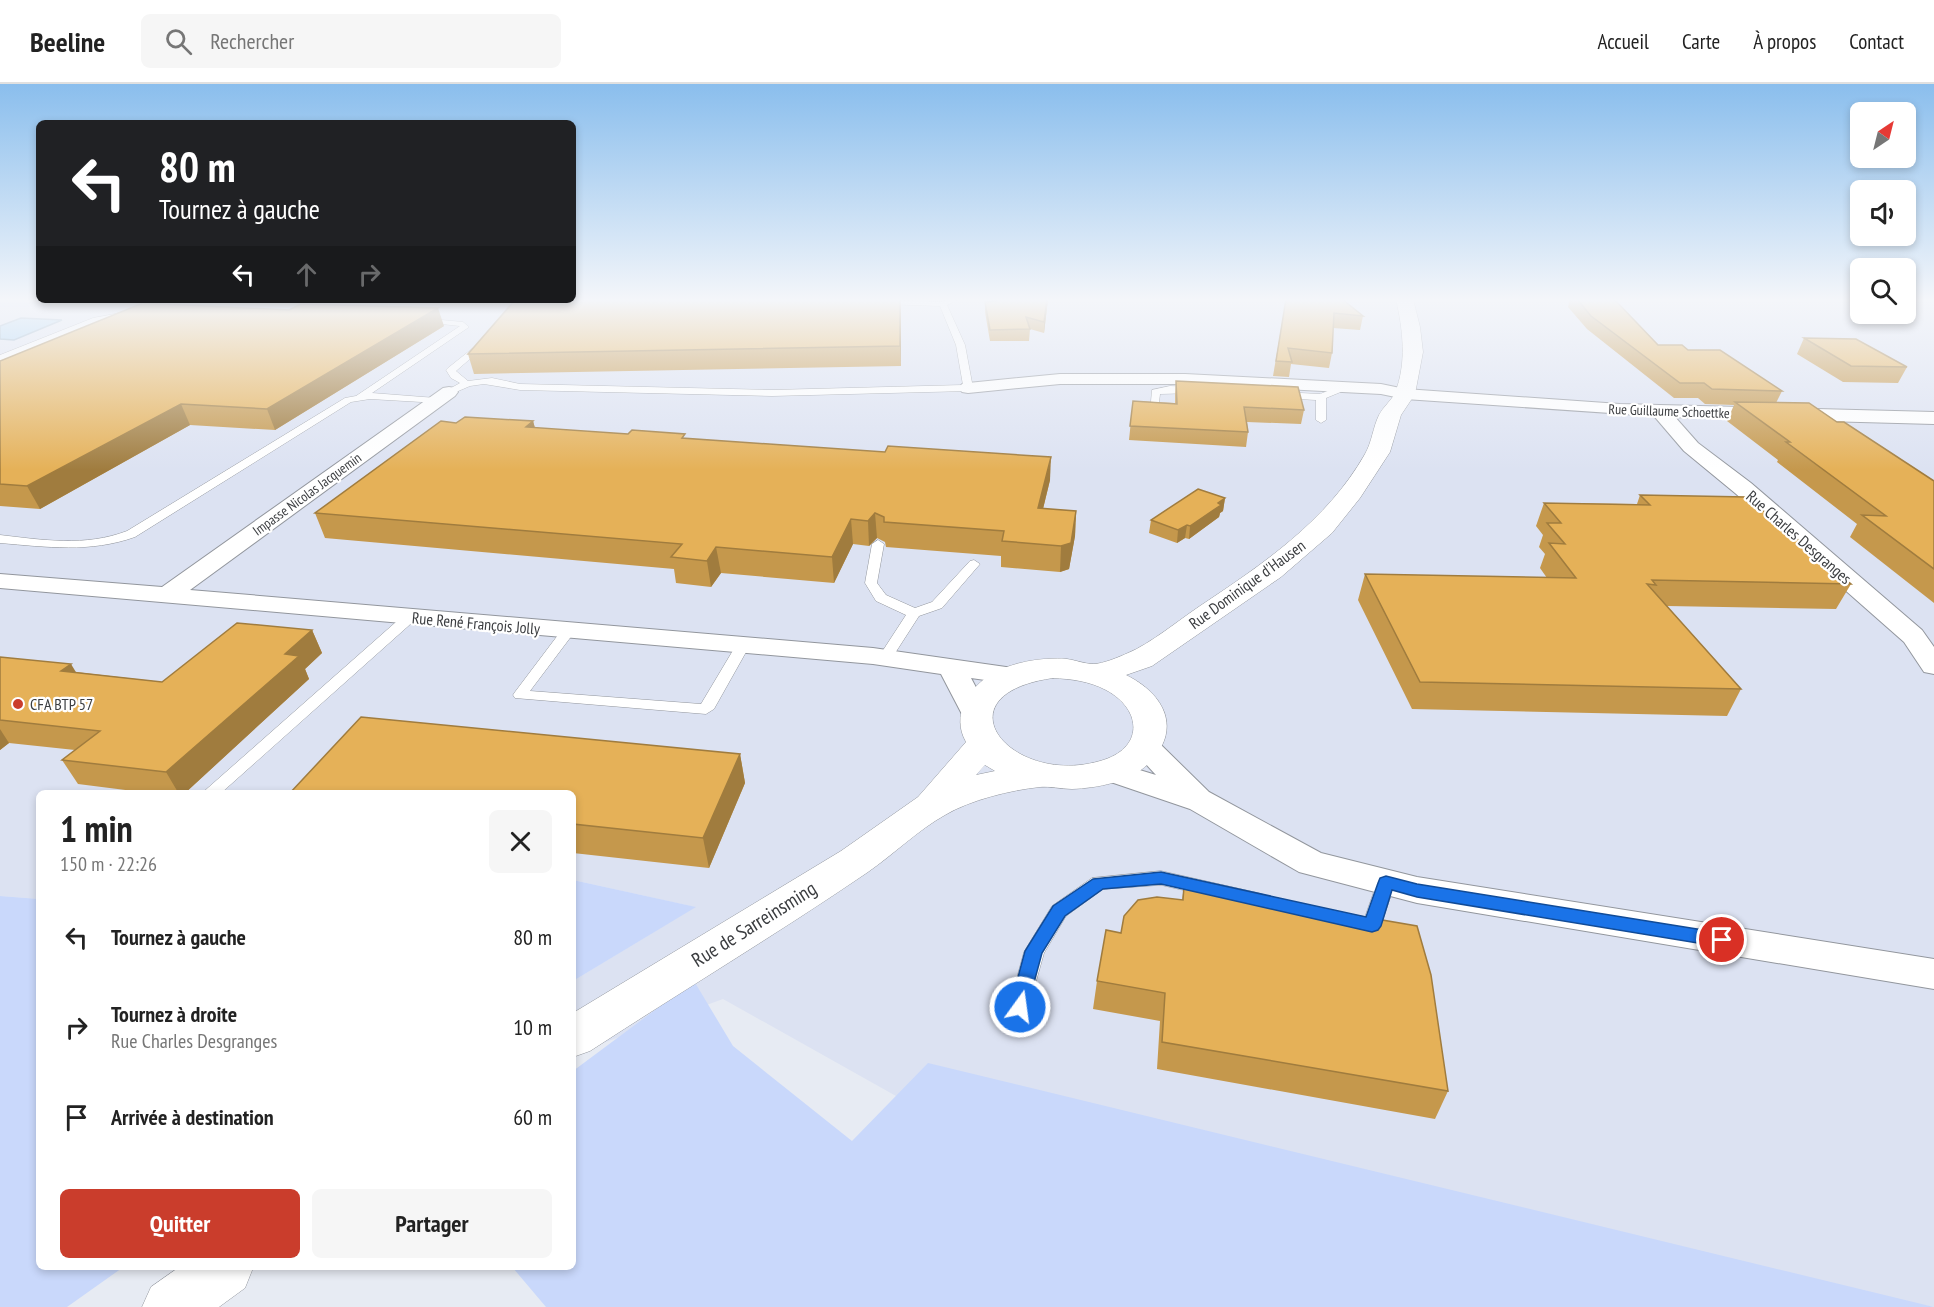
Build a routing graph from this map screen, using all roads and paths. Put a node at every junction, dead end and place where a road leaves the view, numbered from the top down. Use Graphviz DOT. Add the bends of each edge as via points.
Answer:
graph roads {
  1 [pos="421,356"];
  2 [pos="467,356"];
  3 [pos="963,356"];
  4 [pos="1412,356"];
  5 [pos="1345,387"];
  6 [pos="968,388"];
  7 [pos="450,392"];
  8 [pos="1404,396"];
  9 [pos="360,397"];
  10 [pos="1321,397"];
  11 [pos="1153,411"];
  12 [pos="1659,411"];
  13 [pos="1934,418"];
  14 [pos="1321,420"];
  15 [pos="0,539"];
  16 [pos="878,544"];
  17 [pos="974,564"];
  18 [pos="0,581"];
  19 [pos="166,596"];
  20 [pos="914,613"];
  21 [pos="410,617"];
  22 [pos="569,630"];
  23 [pos="743,645"];
  24 [pos="885,658"];
  25 [pos="1934,666"];
  26 [pos="952,669"];
  27 [pos="1096,674"];
  28 [pos="1013,676"];
  29 [pos="1139,698"];
  30 [pos="979,729"];
  31 [pos="1145,747"];
  32 [pos="1110,771"];
  33 [pos="1040,774"];
  34 [pos="214,790"];
  35 [pos="1201,801"];
  36 [pos="931,806"];
  37 [pos="1386,883"];
  38 [pos="1272,903"];
  39 [pos="1339,918"];
  40 [pos="1934,974"];
  41 [pos="1015,1025"];
  42 [pos="576,1035"];
  43 [pos="222,1270"];
  44 [pos="171,1307"];
  1 -- 9 [label="lane"];
  2 -- 7 [label="lane" via="451,370 454,376"];
  3 -- 6 [label="lane"];
  4 -- 8 [label="street, Rue Dominique d'Hausen"];
  5 -- 6 [label="street, Rue Guillaume Schoettke" via="1060,378"];
  5 -- 8 [label="street, Rue Guillaume Schoettke" via="1381,389"];
  5 -- 10 [label="lane"];
  6 -- 7 [label="lane" via="772,393 520,387 502,382"];
  7 -- 9 [label="lane"];
  7 -- 19 [label="street, Impasse Nicolas Jacquemin"];
  8 -- 12 [label="street, Rue Guillaume Schoettke"];
  8 -- 27 [label="street, Rue Dominique d'Hausen" via="1390,415 1378,452 1323,528 1271,571 1141,659"];
  8 -- 29 [label="street, Rue Dominique d'Hausen" via="1407,414 1384,474 1365,505 1312,562 1159,671"];
  9 -- 15 [label="lane" via="348,400 113,542 86,546"];
  10 -- 11 [label="lane" via="1170,388 1155,392"];
  10 -- 14 [label="lane"];
  12 -- 13 [label="street, Rue Guillaume Schoettke"];
  12 -- 25 [label="street, Rue Charles Desgranges" via="1691,447 1913,636"];
  16 -- 20 [label="lane" via="871,583 881,598"];
  17 -- 20 [label="lane" via="937,605"];
  18 -- 19 [label="street, Rue René François Jolly"];
  19 -- 21 [label="street, Rue René François Jolly"];
  20 -- 24 [label="lane"];
  21 -- 22 [label="street, Rue René François Jolly"];
  21 -- 34 [label="lane"];
  22 -- 23 [label="street, Rue René François Jolly"];
  22 -- 23 [label="lane" via="520,694 706,709"];
  23 -- 24 [label="street, Rue René François Jolly"];
  24 -- 26 [label="street, Rue René François Jolly"];
  26 -- 28 [label="street, Rue René François Jolly"];
  26 -- 30 [label="street"];
  27 -- 28 [label="street" via="1053,668"];
  27 -- 29 [label="street"];
  28 -- 30 [label="street" via="981,699"];
  29 -- 31 [label="street" via="1149,714 1152,731"];
  30 -- 33 [label="street" via="998,757"];
  30 -- 36 [label="street, Rue de Sarreinsming"];
  31 -- 32 [label="street" via="1131,761"];
  31 -- 35 [label="street"];
  32 -- 33 [label="street" via="1072,777"];
  32 -- 35 [label="street"];
  33 -- 36 [label="street, Rue de Sarreinsming" via="986,785"];
  35 -- 37 [label="street" via="1311,863"];
  36 -- 42 [label="street, Rue de Sarreinsming" via="855,861"];
  37 -- 39 [label="lane" via="1372,926"];
  37 -- 40 [label="street"];
  38 -- 41 [label="lane" via="1161,878 1099,883 1059,911 1034,951"];
  43 -- 44 [label="street"];
}
